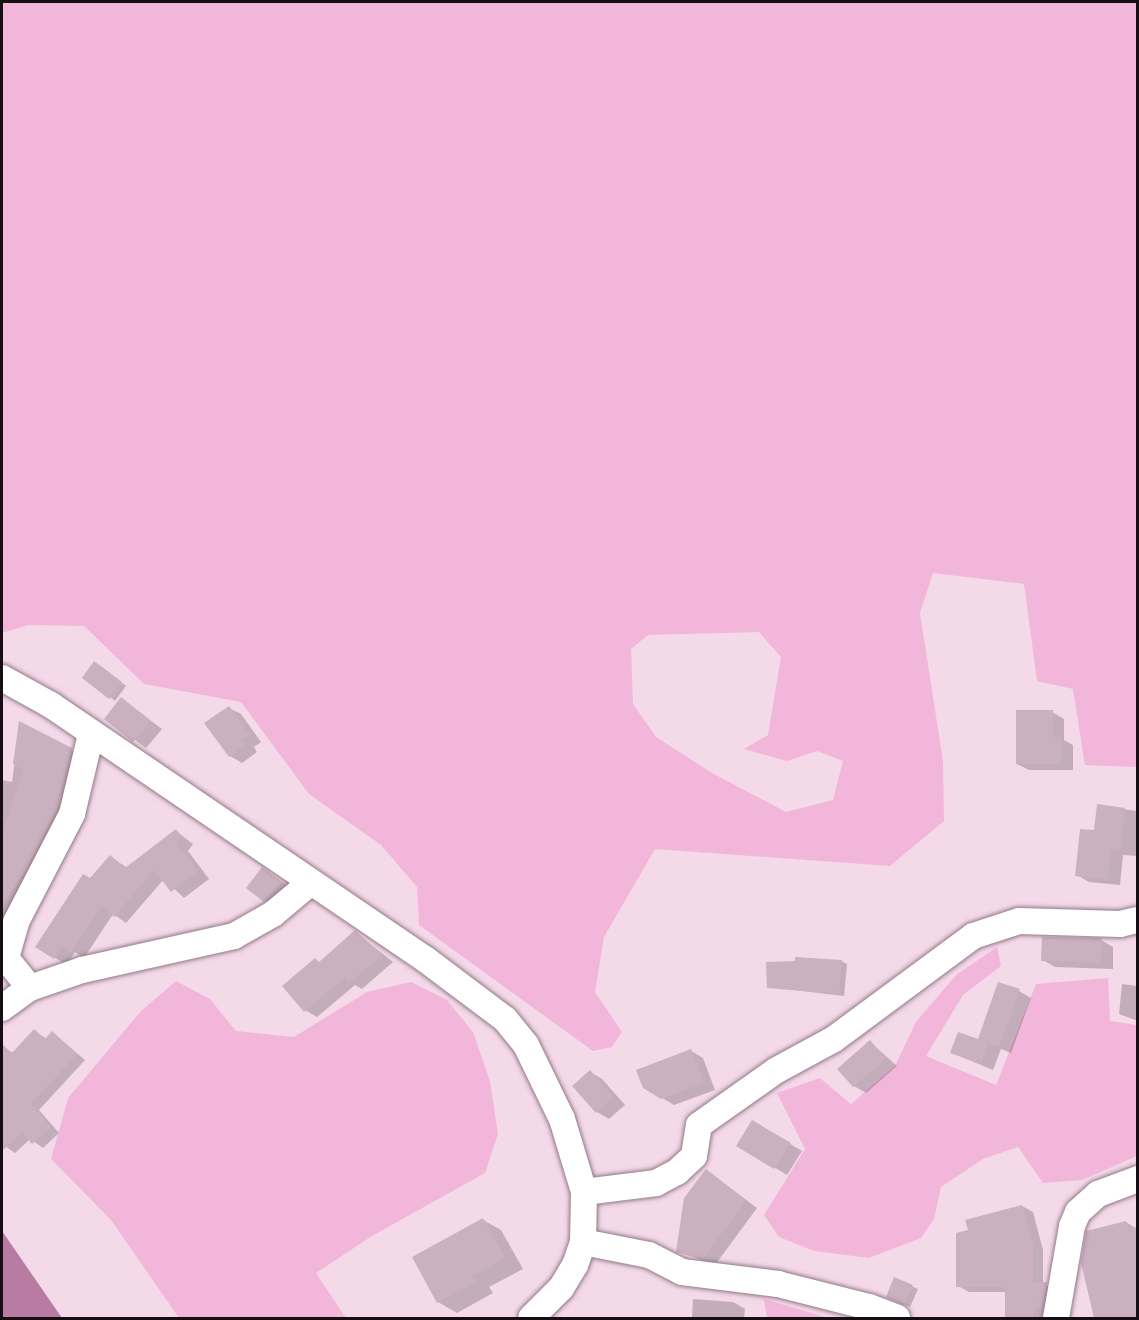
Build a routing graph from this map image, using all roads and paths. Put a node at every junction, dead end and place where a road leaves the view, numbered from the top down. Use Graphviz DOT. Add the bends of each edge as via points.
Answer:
graph roads {
  1 [pos="2,678"];
  2 [pos="91,734"];
  3 [pos="310,883"];
  4 [pos="1137,920"];
  5 [pos="30,988"];
  6 [pos="2,1008"];
  7 [pos="1137,1179"];
  8 [pos="584,1192"];
  9 [pos="583,1242"];
  10 [pos="531,1318"];
  11 [pos="897,1318"];
  12 [pos="1056,1318"];
  1 -- 2 [label="street" via="51,705"];
  2 -- 3 [label="street"];
  2 -- 5 [label="street" via="72,814 16,922 6,958"];
  3 -- 5 [label="street" via="273,914 234,936 82,970"];
  3 -- 8 [label="street" via="505,1018 526,1045 558,1110 579,1166"];
  4 -- 8 [label="street" via="1120,924 1019,921 973,936 834,1039 777,1070 699,1125 694,1156 677,1172 656,1183"];
  5 -- 6 [label="street"];
  7 -- 12 [label="street" via="1098,1194 1078,1212 1068,1244 1063,1296"];
  8 -- 9 [label="street"];
  9 -- 10 [label="street" via="561,1288"];
  9 -- 11 [label="street" via="649,1255 682,1272 778,1284"];
}
